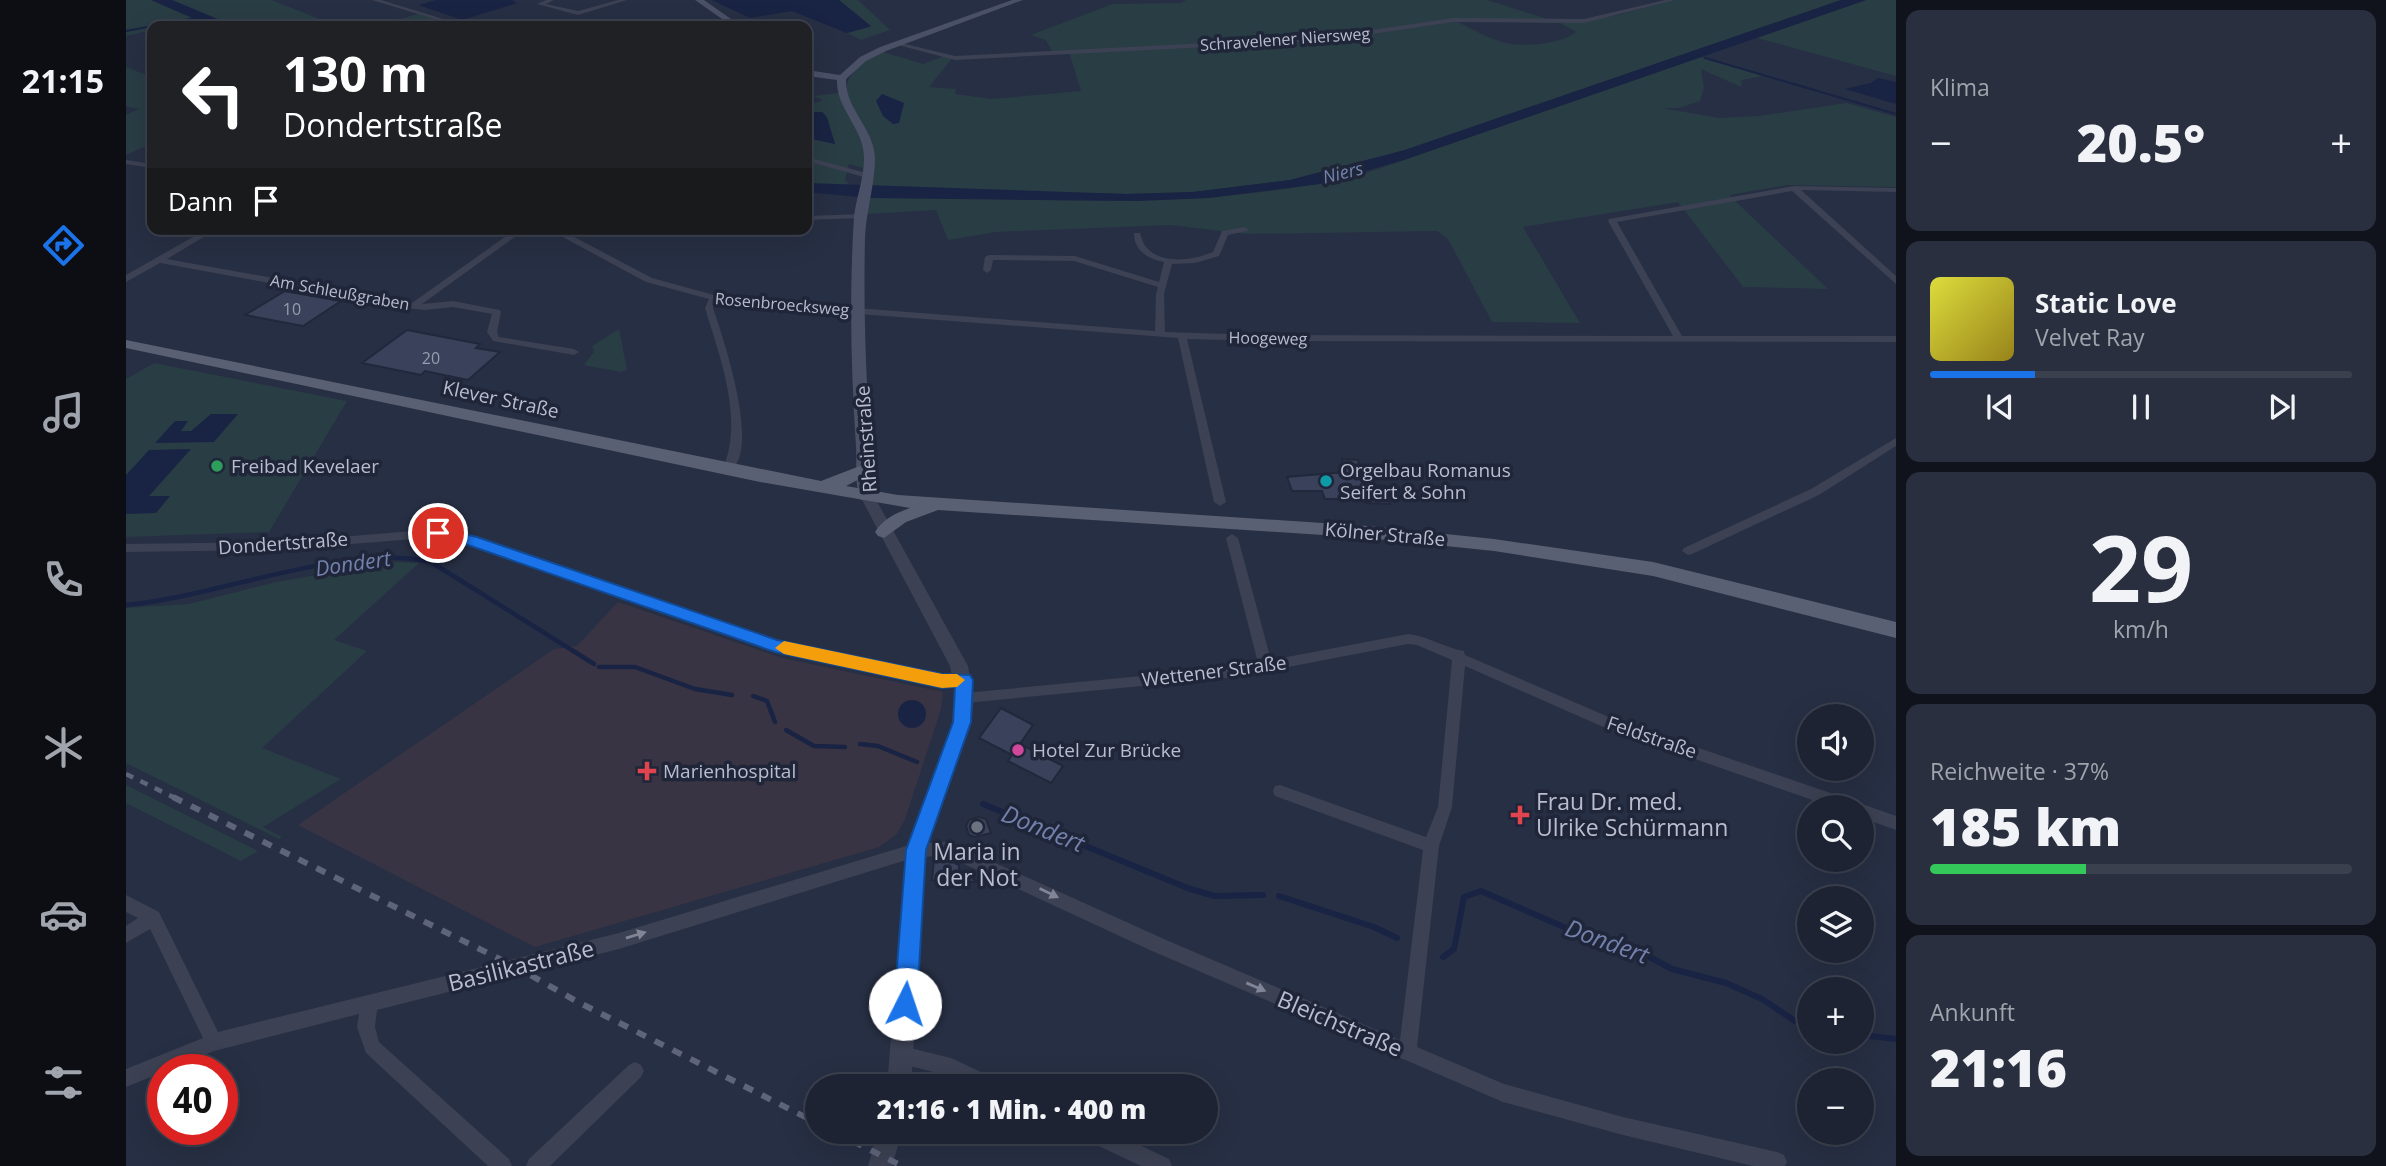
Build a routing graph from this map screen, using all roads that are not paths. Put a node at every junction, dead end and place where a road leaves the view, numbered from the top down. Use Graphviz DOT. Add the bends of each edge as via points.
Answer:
graph roads {
  1 [pos="375,0"];
  2 [pos="551,0"];
  3 [pos="605,0"];
  4 [pos="699,0"];
  5 [pos="1020,0"];
  6 [pos="1671,0"];
  7 [pos="620,1"];
  8 [pos="446,21"];
  9 [pos="730,21"];
  10 [pos="897,44"];
  11 [pos="812,74"];
  12 [pos="842,78"];
  13 [pos="812,161"];
  14 [pos="126,162"];
  15 [pos="147,165"];
  16 [pos="867,179"];
  17 [pos="1794,188"];
  18 [pos="1896,190"];
  19 [pos="860,216"];
  20 [pos="812,218"];
  21 [pos="1244,229"];
  22 [pos="203,235"];
  23 [pos="514,235"];
  24 [pos="563,235"];
  25 [pos="1137,235"];
  26 [pos="159,260"];
  27 [pos="1168,261"];
  28 [pos="987,270"];
  29 [pos="126,279"];
  30 [pos="1896,281"];
  31 [pos="1161,285"];
  32 [pos="713,299"];
  33 [pos="414,306"];
  34 [pos="859,311"];
  35 [pos="1160,334"];
  36 [pos="1182,336"];
  37 [pos="1679,338"];
  38 [pos="1896,339"];
  39 [pos="126,344"];
  40 [pos="574,352"];
  41 [pos="1896,440"];
  42 [pos="728,469"];
  43 [pos="865,469"];
  44 [pos="821,487"];
  45 [pos="867,496"];
  46 [pos="1220,502"];
  47 [pos="939,503"];
  48 [pos="884,532"];
  49 [pos="1232,538"];
  50 [pos="126,548"];
  51 [pos="1688,551"];
  52 [pos="1896,630"];
  53 [pos="1459,655"];
  54 [pos="1266,667"];
  55 [pos="965,689"];
  56 [pos="1280,791"];
  57 [pos="1816,795"];
  58 [pos="1874,815"];
  59 [pos="1896,822"];
  60 [pos="1430,846"];
  61 [pos="916,850"];
  62 [pos="126,903"];
  63 [pos="153,918"];
  64 [pos="126,935"];
  65 [pos="369,1004"];
  66 [pos="214,1042"];
  67 [pos="1407,1053"];
  68 [pos="902,1055"];
  69 [pos="635,1071"];
  70 [pos="900,1074"];
  71 [pos="966,1074"];
  72 [pos="126,1078"];
  73 [pos="886,1144"];
  74 [pos="1116,1144"];
  75 [pos="1777,1162"];
  76 [pos="502,1166"];
  77 [pos="536,1166"];
  78 [pos="880,1166"];
  79 [pos="1162,1166"];
  1 -- 8 [label="street"];
  2 -- 7 [label="street" via="540,4 576,13"];
  3 -- 7 [label="street"];
  4 -- 9 [label="main road"];
  5 -- 10 [label="main road"];
  6 -- 10 [label="street, Schravelener Niersweg" via="1584,21 1453,20 1310,39 955,58"];
  10 -- 12 [label="main road" via="863,59"];
  11 -- 12 [label="main road"];
  12 -- 16 [label="main road, Rheinstraße" via="840,91 867,140"];
  13 -- 16 [label="street"];
  14 -- 15 [label="street"];
  16 -- 19 [label="main road, Rheinstraße"];
  17 -- 18 [label="street"];
  17 -- 30 [label="street"];
  17 -- 37 [label="street" via="1612,220"];
  19 -- 20 [label="street"];
  19 -- 34 [label="main road, Rheinstraße"];
  21 -- 27 [label="street" via="1225,233 1221,249 1209,258"];
  22 -- 26 [label="street"];
  23 -- 33 [label="street"];
  24 -- 32 [label="street, Rosenbroecksweg" via="649,280"];
  25 -- 27 [label="street" via="1143,249"];
  26 -- 29 [label="street"];
  26 -- 33 [label="street, Am Schleußgraben"];
  27 -- 31 [label="street"];
  28 -- 31 [label="street" via="989,257 1076,259"];
  31 -- 35 [label="street"];
  32 -- 34 [label="street, Rosenbroecksweg"];
  32 -- 42 [label="street" via="709,308 735,390 734,458"];
  33 -- 40 [label="street, Am Schleußgraben" via="453,304 497,312 492,332 496,339"];
  34 -- 35 [label="street, Hoogeweg"];
  34 -- 43 [label="main road, Rheinstraße"];
  35 -- 36 [label="street, Hoogeweg"];
  36 -- 37 [label="street, Hoogeweg"];
  36 -- 46 [label="street"];
  37 -- 38 [label="street, Hoogeweg"];
  39 -- 42 [label="main road, Klever Straße"];
  41 -- 51 [label="street" via="1815,492"];
  42 -- 44 [label="main road, Klever Straße"];
  43 -- 44 [label="main road"];
  43 -- 45 [label="main road, Rheinstraße"];
  44 -- 45 [label="main road, Klever Straße"];
  45 -- 47 [label="main road, Kölner Straße"];
  45 -- 48 [label="street, Rheinstraße"];
  47 -- 48 [label="main road" via="900,517"];
  47 -- 52 [label="main road, Kölner Straße" via="1494,545 1653,569"];
  48 -- 55 [label="street, Rheinstraße"];
  49 -- 54 [label="street"];
  50 -- 55 [label="street, Dondertstraße" via="278,546 438,533 775,646"];
  53 -- 54 [label="street, Wettener Straße" via="1436,644 1408,639"];
  53 -- 57 [label="street, Feldstraße" via="1606,722"];
  53 -- 60 [label="street" via="1445,807"];
  54 -- 55 [label="street, Wettener Straße"];
  55 -- 61 [label="street" via="962,722"];
  56 -- 60 [label="street"];
  58 -- 59 [label="street"];
  60 -- 67 [label="street"];
  65 -- 61 [label="street, Basilikastraße, one-way" via="619,941"];
  61 -- 67 [label="street, Bleichstraße, one-way" via="948,849"];
  61 -- 68 [label="street"];
  62 -- 63 [label="street"];
  63 -- 64 [label="street"];
  63 -- 66 [label="street"];
  65 -- 66 [label="street, Basilikastraße"];
  65 -- 76 [label="street" via="366,1027 372,1047"];
  66 -- 72 [label="street, Basilikastraße"];
  67 -- 75 [label="street, Bleichstraße" via="1503,1093"];
  68 -- 70 [label="street"];
  68 -- 71 [label="street"];
  69 -- 77 [label="street"];
  73 -- 78 [label="street"];
  74 -- 79 [label="street"];
}
